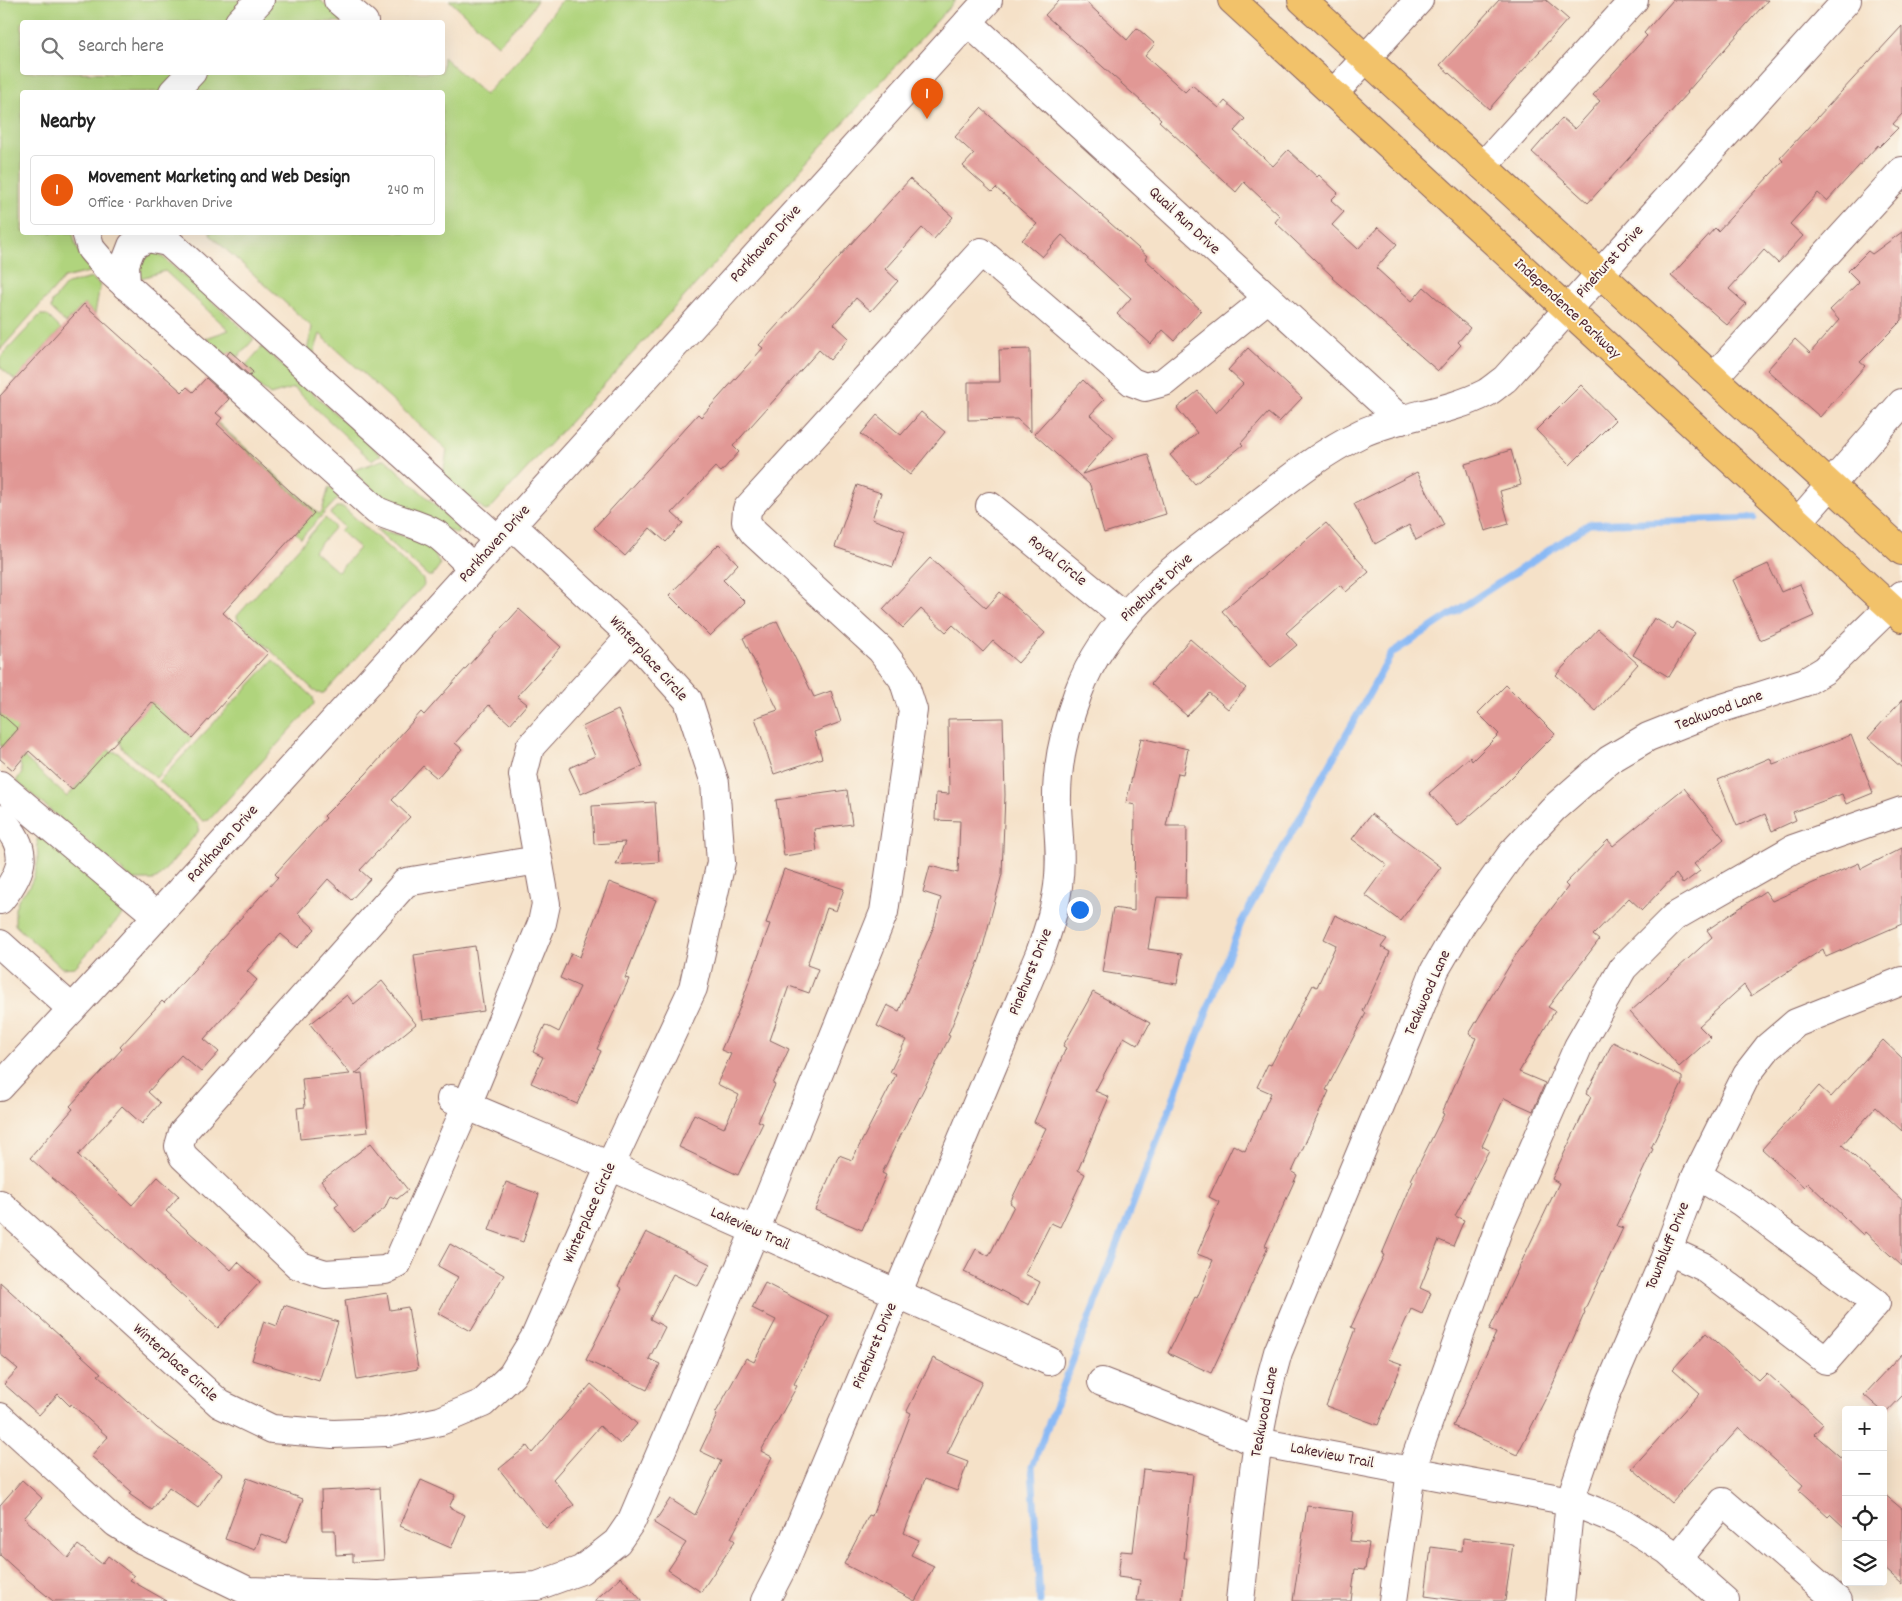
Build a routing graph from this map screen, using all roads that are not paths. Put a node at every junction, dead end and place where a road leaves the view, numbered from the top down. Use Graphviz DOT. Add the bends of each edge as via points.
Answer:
graph roads {
  1 [pos="260,0"];
  2 [pos="338,0"];
  3 [pos="988,0"];
  4 [pos="1232,0"];
  5 [pos="1302,0"];
  6 [pos="1419,0"];
  7 [pos="1634,0"];
  8 [pos="1847,0"];
  9 [pos="241,20"];
  10 [pos="362,20"];
  11 [pos="968,22"];
  12 [pos="1365,58"];
  13 [pos="189,75"];
  14 [pos="176,90"];
  15 [pos="1334,94"];
  16 [pos="1482,166"];
  17 [pos="1902,171"];
  18 [pos="87,235"];
  19 [pos="167,237"];
  20 [pos="1599,273"];
  21 [pos="126,286"];
  22 [pos="1268,298"];
  23 [pos="1567,309"];
  24 [pos="1713,378"];
  25 [pos="1902,403"];
  26 [pos="1401,420"];
  27 [pos="1830,485"];
  28 [pos="990,506"];
  29 [pos="1798,522"];
  30 [pos="505,533"];
  31 [pos="1902,551"];
  32 [pos="473,568"];
  33 [pos="1898,607"];
  34 [pos="1124,616"];
  35 [pos="631,636"];
  36 [pos="0,785"];
  37 [pos="30,808"];
  38 [pos="1902,811"];
  39 [pos="5,824"];
  40 [pos="538,860"];
  41 [pos="0,900"];
  42 [pos="157,916"];
  43 [pos="0,944"];
  44 [pos="1900,985"];
  45 [pos="72,1009"];
  46 [pos="0,1087"];
  47 [pos="458,1102"];
  48 [pos="610,1166"];
  49 [pos="1697,1175"];
  50 [pos="0,1204"];
  51 [pos="755,1231"];
  52 [pos="1667,1250"];
  53 [pos="897,1295"];
  54 [pos="1049,1361"];
  55 [pos="1102,1382"];
  56 [pos="0,1417"];
  57 [pos="1257,1442"];
  58 [pos="1411,1471"];
  59 [pos="1570,1501"];
  60 [pos="1677,1559"];
  61 [pos="765,1601"];
  62 [pos="1240,1601"];
  63 [pos="1393,1601"];
  64 [pos="1560,1601"];
  65 [pos="1725,1601"];
  66 [pos="1838,1601"];
  1 -- 9 [label="street"];
  2 -- 10 [label="street"];
  3 -- 11 [label="street, Parkhaven Drive"];
  4 -- 15 [label="main road, Independence Parkway"];
  5 -- 12 [label="main road"];
  6 -- 12 [label="street"];
  7 -- 16 [label="street"];
  8 -- 20 [label="street, Pinehurst Drive"];
  11 -- 22 [label="street, Quail Run Drive"];
  11 -- 30 [label="street, Parkhaven Drive"];
  12 -- 15 [label="street"];
  12 -- 16 [label="main road"];
  13 -- 14 [label="street"];
  15 -- 23 [label="main road, Independence Parkway"];
  16 -- 20 [label="main road"];
  17 -- 24 [label="street"];
  18 -- 21 [label="street" via="91,249"];
  19 -- 21 [label="street" via="148,238 132,246 125,264"];
  19 -- 30 [label="street, Winterplace Circle"];
  20 -- 23 [label="street, Pinehurst Drive"];
  20 -- 24 [label="main road"];
  21 -- 32 [label="street" via="378,511 436,534"];
  22 -- 26 [label="street, Quail Run Drive"];
  22 -- 51 [label="street" via="1164,382 1145,387 1132,382 981,252 747,509 746,522 754,533 881,650 903,679 913,710 884,912"];
  23 -- 26 [label="street, Pinehurst Drive" via="1505,379 1488,392 1461,404"];
  23 -- 29 [label="main road, Independence Parkway"];
  24 -- 27 [label="main road"];
  25 -- 27 [label="street"];
  26 -- 34 [label="street, Pinehurst Drive" via="1363,433 1300,470 1178,565"];
  27 -- 29 [label="street"];
  27 -- 31 [label="main road"];
  28 -- 34 [label="street, Royal Circle"];
  29 -- 33 [label="main road, Independence Parkway"];
  30 -- 32 [label="street, Parkhaven Drive"];
  30 -- 35 [label="street, Winterplace Circle"];
  32 -- 42 [label="street, Parkhaven Drive"];
  33 -- 57 [label="street, Teakwood Lane" via="1825,670 1805,682 1716,710 1648,737 1608,760 1553,809 1513,852 1463,922 1435,970 1278,1352 1267,1388"];
  34 -- 53 [label="street, Pinehurst Drive" via="1101,647 1078,691 1066,729 1059,768 1060,864 1052,919"];
  35 -- 40 [label="street" via="530,747 523,775"];
  35 -- 48 [label="street, Winterplace Circle" via="688,700 715,783 721,862 693,988"];
  36 -- 37 [label="street"];
  37 -- 39 [label="street"];
  37 -- 42 [label="street"];
  38 -- 58 [label="street" via="1793,849 1674,916 1623,968 1578,1047 1499,1228"];
  39 -- 41 [label="street" via="21,852 18,873"];
  40 -- 47 [label="street" via="546,904 542,923"];
  40 -- 47 [label="street" via="406,882 194,1118 183,1132 179,1146 183,1156 298,1265 325,1274 385,1270 397,1264"];
  42 -- 45 [label="street, Parkhaven Drive"];
  43 -- 45 [label="street"];
  44 -- 49 [label="street, Townbluff Drive" via="1796,1023 1768,1047 1746,1074"];
  45 -- 46 [label="street, Parkhaven Drive"];
  47 -- 48 [label="street, Lakeview Trail"];
  48 -- 50 [label="street, Winterplace Circle" via="535,1337 512,1376 483,1403 440,1421 388,1432 333,1434 272,1430 220,1404"];
  48 -- 51 [label="street, Lakeview Trail"];
  49 -- 52 [label="street, Townbluff Drive"];
  49 -- 52 [label="street" via="1741,1202 1876,1303 1826,1360 1704,1267"];
  51 -- 53 [label="street, Lakeview Trail"];
  51 -- 56 [label="street" via="632,1520 617,1542 581,1570 538,1586 378,1595 248,1591 143,1540 116,1523"];
  52 -- 59 [label="street, Townbluff Drive" via="1606,1396"];
  53 -- 54 [label="street, Lakeview Trail"];
  53 -- 61 [label="street, Pinehurst Drive" via="783,1566"];
  55 -- 57 [label="street, Lakeview Trail"];
  57 -- 58 [label="street, Lakeview Trail"];
  57 -- 62 [label="street, Teakwood Lane"];
  58 -- 59 [label="street, Lakeview Trail"];
  58 -- 63 [label="street"];
  59 -- 60 [label="street, Lakeview Trail" via="1622,1522"];
  59 -- 64 [label="street, Townbluff Drive"];
  60 -- 65 [label="street, Lakeview Trail"];
  60 -- 66 [label="street" via="1723,1502"];
}
